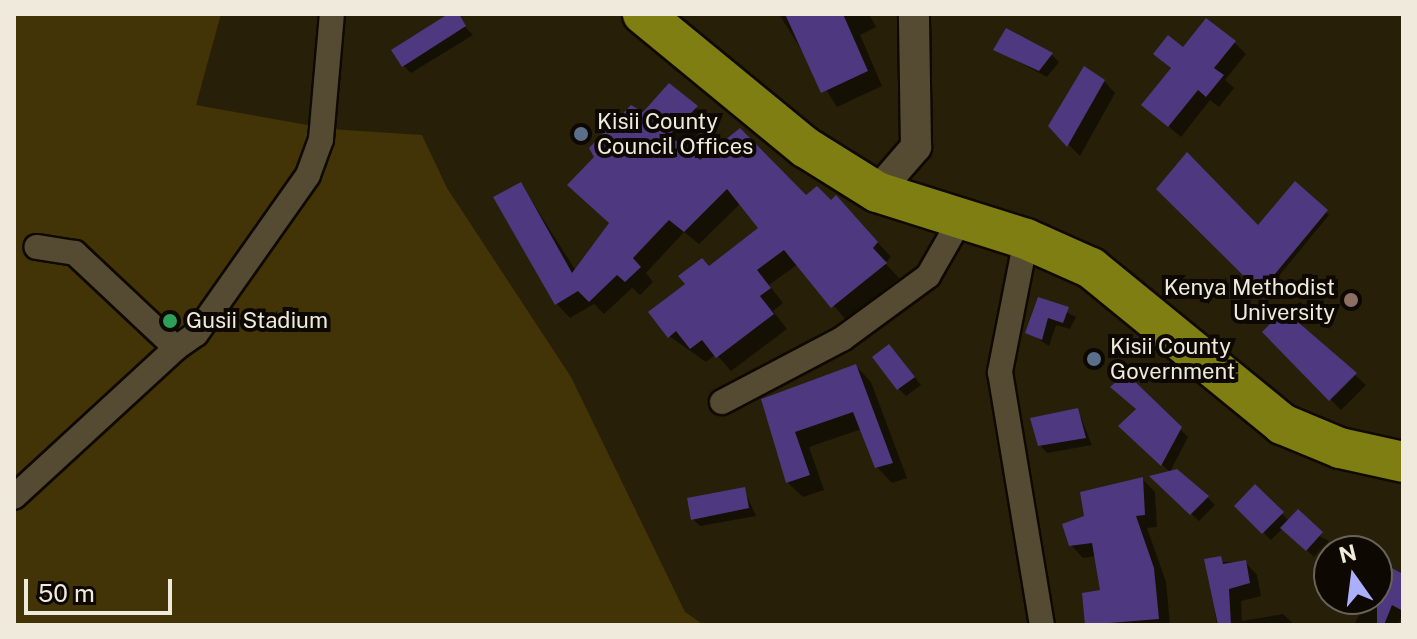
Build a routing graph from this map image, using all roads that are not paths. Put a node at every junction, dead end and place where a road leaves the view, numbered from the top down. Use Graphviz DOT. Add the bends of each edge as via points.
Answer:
graph roads {
  1 [pos="332,14"];
  2 [pos="643,14"];
  3 [pos="914,14"];
  4 [pos="877,192"];
  5 [pos="959,222"];
  6 [pos="1026,239"];
  7 [pos="36,247"];
  8 [pos="176,348"];
  9 [pos="722,402"];
  10 [pos="1403,462"];
  11 [pos="14,497"];
  12 [pos="1042,625"];
  1 -- 8 [label="street" via="321,139 308,175 196,334"];
  2 -- 4 [label="highway" via="805,147"];
  3 -- 4 [label="street" via="916,147"];
  4 -- 5 [label="highway"];
  5 -- 6 [label="highway"];
  5 -- 9 [label="street" via="928,276 842,339"];
  6 -- 10 [label="highway" via="1115,282 1282,424 1340,448"];
  6 -- 12 [label="street" via="1000,372"];
  7 -- 8 [label="street" via="75,253"];
  8 -- 11 [label="street"];
}
